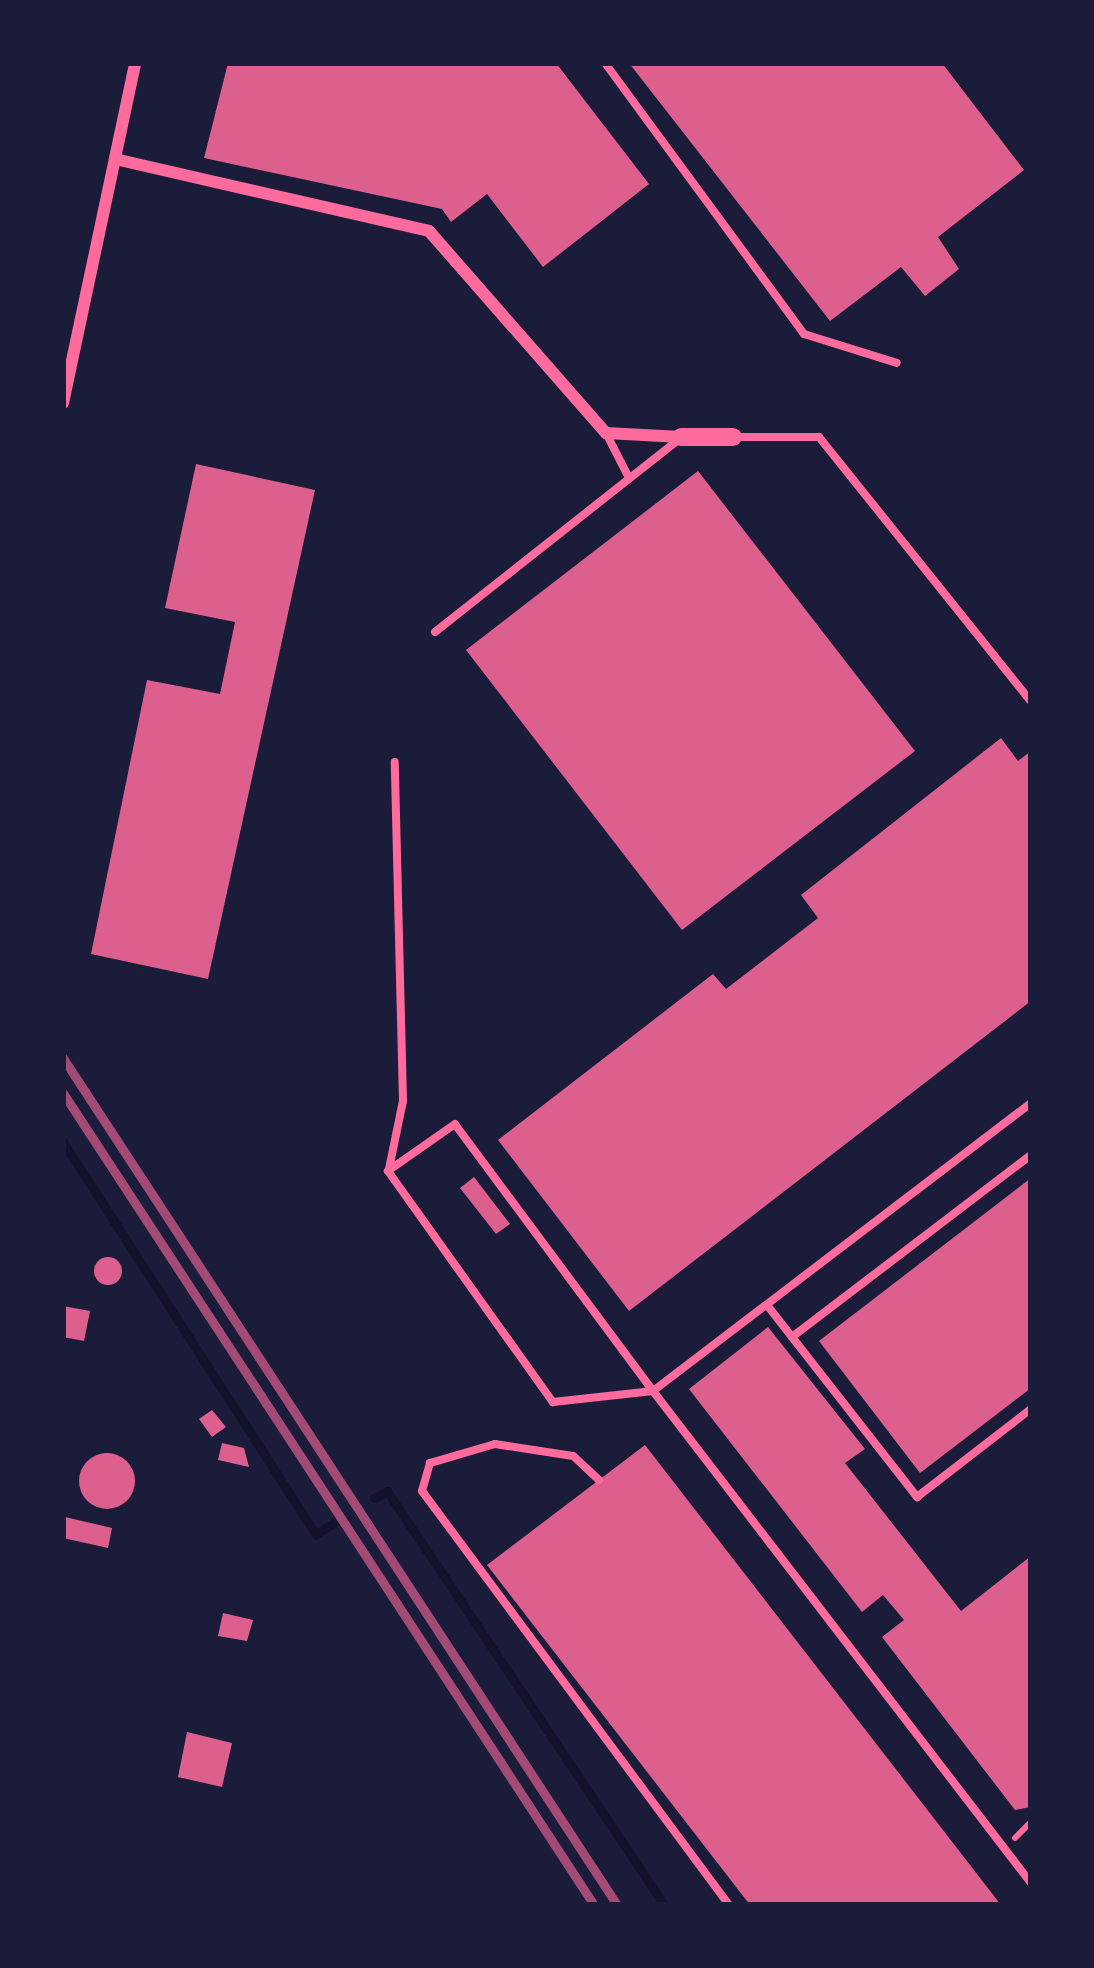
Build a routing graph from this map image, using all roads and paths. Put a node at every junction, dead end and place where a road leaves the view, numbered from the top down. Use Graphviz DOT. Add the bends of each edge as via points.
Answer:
graph roads {
  1 [pos="135,63"];
  2 [pos="605,63"];
  3 [pos="115,159"];
  4 [pos="897,363"];
  5 [pos="63,403"];
  6 [pos="606,433"];
  7 [pos="681,437"];
  8 [pos="733,437"];
  9 [pos="629,478"];
  10 [pos="435,632"];
  11 [pos="1031,702"];
  12 [pos="395,762"];
  13 [pos="1031,1103"];
  14 [pos="1031,1155"];
  15 [pos="388,1171"];
  16 [pos="767,1305"];
  17 [pos="792,1337"];
  18 [pos="652,1391"];
  19 [pos="1031,1409"];
  20 [pos="598,1480"];
  21 [pos="1031,1883"];
  22 [pos="729,1905"];
  1 -- 3 [label="street"];
  2 -- 4 [label="lane" via="804,334"];
  3 -- 5 [label="street"];
  3 -- 6 [label="street" via="429,231"];
  6 -- 7 [label="street"];
  6 -- 9 [label="lane"];
  7 -- 8 [label="street"];
  7 -- 9 [label="lane"];
  8 -- 11 [label="lane" via="818,436"];
  9 -- 10 [label="lane"];
  12 -- 15 [label="lane" via="403,1101"];
  13 -- 16 [label="lane"];
  14 -- 17 [label="lane"];
  15 -- 18 [label="lane" via="554,1402"];
  15 -- 18 [label="lane" via="455,1124"];
  16 -- 17 [label="lane"];
  16 -- 18 [label="lane"];
  17 -- 19 [label="lane" via="917,1497"];
  18 -- 21 [label="lane"];
  20 -- 22 [label="lane" via="573,1456 495,1444 430,1463 422,1491"];
}
